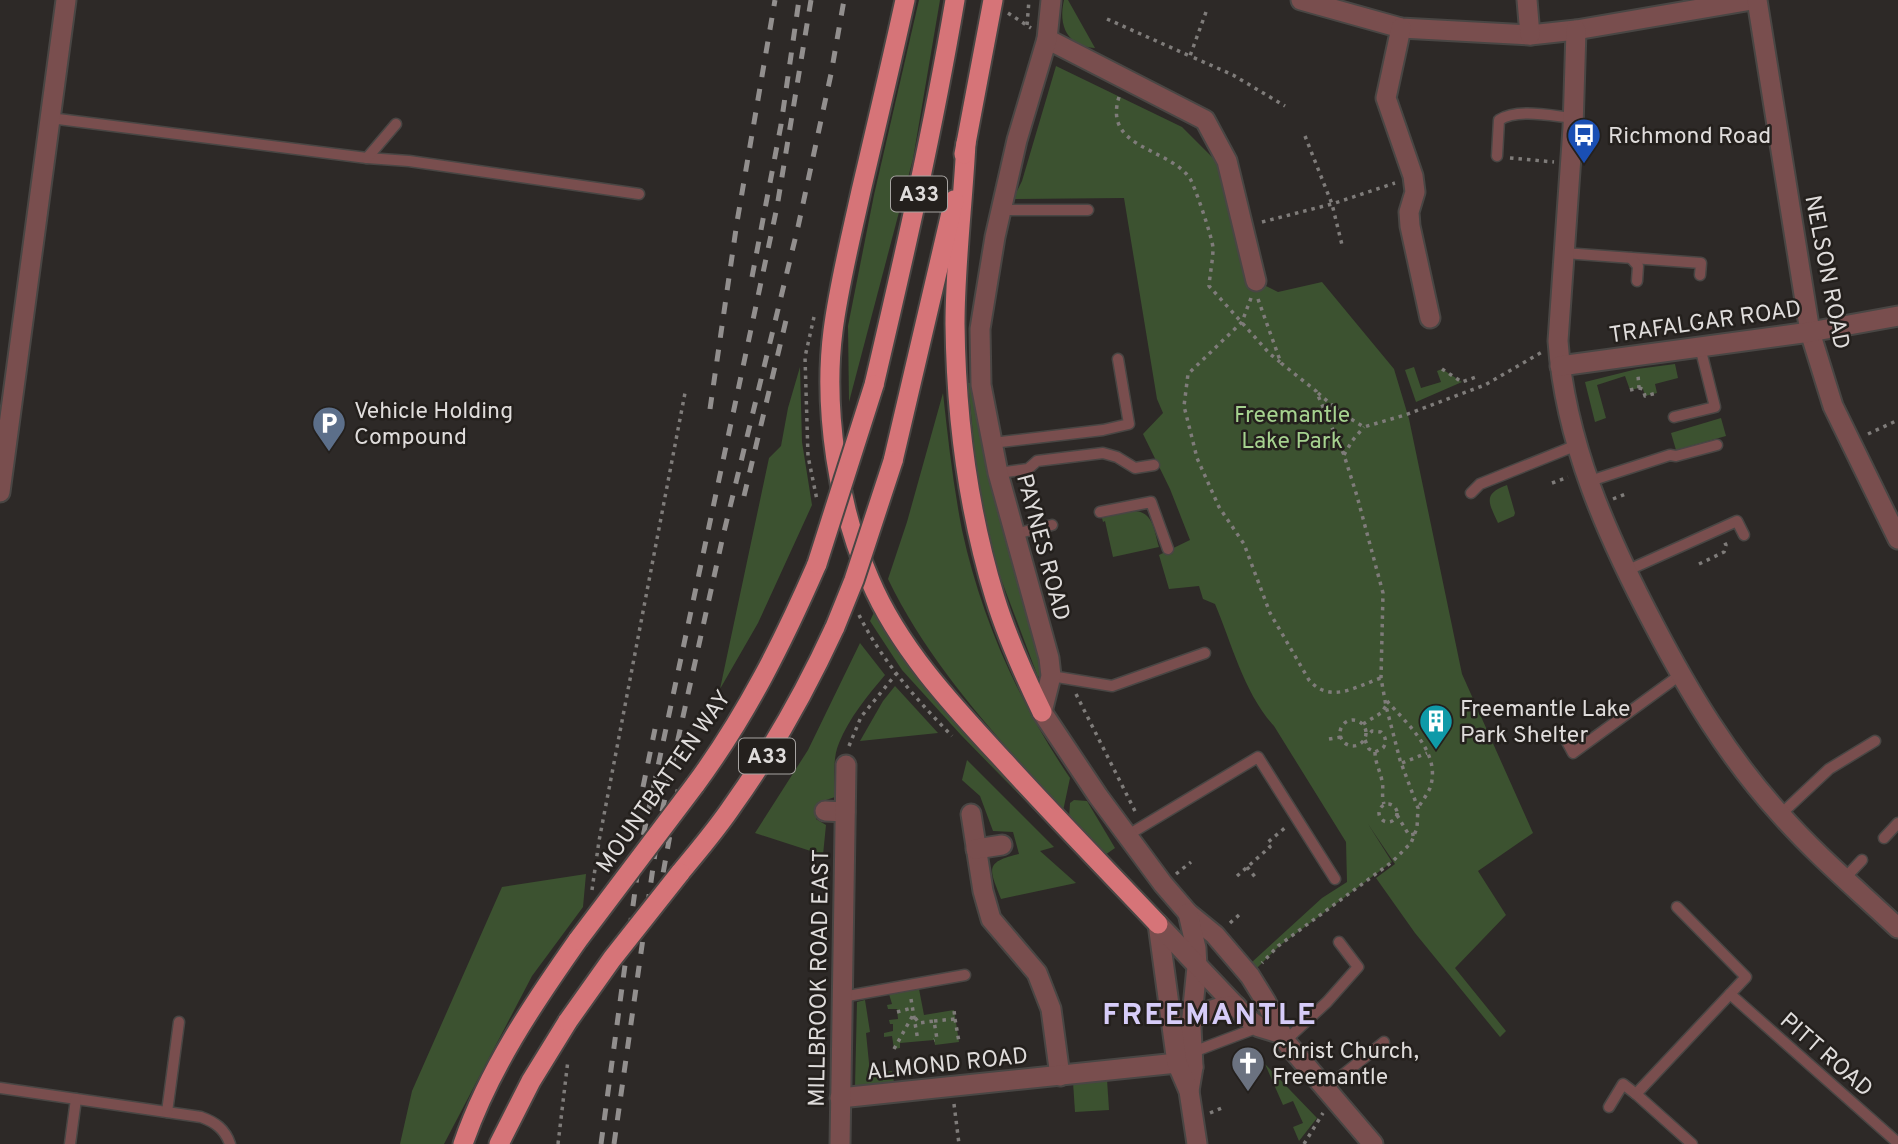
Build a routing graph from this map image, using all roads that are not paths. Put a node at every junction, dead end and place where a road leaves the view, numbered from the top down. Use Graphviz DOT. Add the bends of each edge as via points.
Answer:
graph roads {
  1 [pos="66,0"];
  2 [pos="905,0"];
  3 [pos="955,0"];
  4 [pos="1051,0"];
  5 [pos="1301,0"];
  6 [pos="1527,0"];
  7 [pos="1754,0"];
  8 [pos="993,1"];
  9 [pos="1401,28"];
  10 [pos="1576,30"];
  11 [pos="1530,35"];
  12 [pos="1047,39"];
  13 [pos="50,118"];
  14 [pos="1573,118"];
  15 [pos="396,124"];
  16 [pos="966,143"];
  17 [pos="1497,156"];
  18 [pos="367,158"];
  19 [pos="639,194"];
  20 [pos="1002,210"];
  21 [pos="1088,210"];
  22 [pos="1564,253"];
  23 [pos="1630,258"];
  24 [pos="1700,275"];
  25 [pos="1637,281"];
  26 [pos="1257,290"];
  27 [pos="1898,316"];
  28 [pos="1430,318"];
  29 [pos="1810,332"];
  30 [pos="1700,347"];
  31 [pos="1118,359"];
  32 [pos="1560,366"];
  33 [pos="1674,417"];
  34 [pos="992,443"];
  35 [pos="1577,445"];
  36 [pos="1717,445"];
  37 [pos="1154,465"];
  38 [pos="998,473"];
  39 [pos="1590,481"];
  40 [pos="0,492"];
  41 [pos="1471,493"];
  42 [pos="1100,512"];
  43 [pos="1052,525"];
  44 [pos="1014,535"];
  45 [pos="1744,535"];
  46 [pos="1898,539"];
  47 [pos="1168,549"];
  48 [pos="1626,571"];
  49 [pos="1206,653"];
  50 [pos="1680,675"];
  51 [pos="1060,678"];
  52 [pos="1042,712"];
  53 [pos="1566,738"];
  54 [pos="1875,741"];
  55 [pos="846,765"];
  56 [pos="825,811"];
  57 [pos="845,812"];
  58 [pos="971,814"];
  59 [pos="1780,815"];
  60 [pos="1898,822"];
  61 [pos="1135,830"];
  62 [pos="1884,838"];
  63 [pos="1002,845"];
  64 [pos="976,849"];
  65 [pos="1862,860"];
  66 [pos="1335,878"];
  67 [pos="1845,878"];
  68 [pos="1677,907"];
  69 [pos="1188,913"];
  70 [pos="1158,924"];
  71 [pos="1898,928"];
  72 [pos="1339,942"];
  73 [pos="1197,967"];
  74 [pos="965,975"];
  75 [pos="1730,994"];
  76 [pos="841,997"];
  77 [pos="1236,1006"];
  78 [pos="1192,1020"];
  79 [pos="179,1023"];
  80 [pos="1259,1027"];
  81 [pos="1282,1037"];
  82 [pos="1384,1042"];
  83 [pos="1188,1061"];
  84 [pos="1060,1076"];
  85 [pos="0,1088"];
  86 [pos="1329,1093"];
  87 [pos="1636,1094"];
  88 [pos="840,1098"];
  89 [pos="76,1099"];
  90 [pos="1609,1107"];
  91 [pos="167,1112"];
  92 [pos="1898,1143"];
  93 [pos="70,1144"];
  94 [pos="230,1144"];
  95 [pos="463,1144"];
  96 [pos="499,1144"];
  97 [pos="840,1144"];
  98 [pos="1197,1144"];
  99 [pos="1373,1144"];
  100 [pos="1692,1144"];
  1 -- 13 [label="street"];
  2 -- 70 [label="highway" via="833,331 834,435 847,513 870,582 929,675"];
  3 -- 95 [label="highway, MOUNTBATTEN WAY / A33, bridge" via="918,198 874,386 817,564 748,705 524,1018 493,1073"];
  4 -- 12 [label="street, PAYNES ROAD"];
  5 -- 9 [label="street"];
  6 -- 11 [label="street"];
  7 -- 10 [label="street"];
  7 -- 29 [label="street, NELSON ROAD"];
  8 -- 16 [label="highway, A33"];
  9 -- 11 [label="street"];
  9 -- 28 [label="street" via="1386,98 1413,176 1410,226"];
  10 -- 11 [label="street"];
  10 -- 14 [label="street"];
  12 -- 20 [label="street, PAYNES ROAD"];
  12 -- 26 [label="street" via="1205,120 1227,160"];
  13 -- 18 [label="lane"];
  13 -- 40 [label="street"];
  14 -- 17 [label="lane" via="1503,117"];
  14 -- 22 [label="street"];
  15 -- 18 [label="lane"];
  16 -- 52 [label="highway" via="955,322 965,468 995,599"];
  16 -- 96 [label="highway, A33, bridge" via="892,461 835,627 764,761 568,1021 530,1081"];
  18 -- 19 [label="lane" via="409,160"];
  20 -- 21 [label="lane"];
  20 -- 34 [label="street, PAYNES ROAD" via="980,329 981,385"];
  22 -- 23 [label="lane"];
  22 -- 32 [label="street"];
  23 -- 24 [label="lane" via="1701,263"];
  23 -- 25 [label="lane" via="1638,265"];
  27 -- 29 [label="street, TRAFALGAR ROAD"];
  29 -- 30 [label="street, TRAFALGAR ROAD"];
  29 -- 46 [label="street, NELSON ROAD" via="1833,406"];
  30 -- 32 [label="street, TRAFALGAR ROAD"];
  30 -- 33 [label="lane" via="1714,407"];
  31 -- 34 [label="lane" via="1129,424"];
  32 -- 35 [label="street"];
  34 -- 38 [label="street, PAYNES ROAD"];
  35 -- 39 [label="street"];
  35 -- 41 [label="lane" via="1480,484"];
  36 -- 39 [label="lane"];
  37 -- 38 [label="lane" via="1135,468 1103,453 1037,461 1028,469"];
  38 -- 44 [label="street, PAYNES ROAD"];
  39 -- 48 [label="street"];
  42 -- 47 [label="lane" via="1151,502"];
  43 -- 44 [label="lane"];
  44 -- 51 [label="street, PAYNES ROAD" via="1049,658"];
  45 -- 48 [label="lane" via="1737,520"];
  48 -- 50 [label="street"];
  49 -- 51 [label="lane" via="1112,686"];
  50 -- 53 [label="lane" via="1573,753"];
  50 -- 59 [label="street" via="1715,733"];
  51 -- 52 [label="street, PAYNES ROAD"];
  52 -- 61 [label="street" via="1098,796"];
  54 -- 59 [label="lane" via="1829,769"];
  55 -- 57 [label="street, MILLBROOK ROAD EAST"];
  56 -- 57 [label="street"];
  57 -- 76 [label="street, MILLBROOK ROAD EAST"];
  58 -- 64 [label="street, ALMOND ROAD"];
  59 -- 67 [label="street"];
  60 -- 62 [label="lane"];
  61 -- 66 [label="lane" via="1258,757"];
  61 -- 69 [label="street" via="1163,884"];
  63 -- 64 [label="street"];
  64 -- 84 [label="street, ALMOND ROAD" via="991,919 1037,973 1051,1009"];
  65 -- 67 [label="lane"];
  67 -- 71 [label="street"];
  68 -- 75 [label="lane" via="1746,977"];
  69 -- 73 [label="street"];
  69 -- 81 [label="street" via="1215,935 1250,976"];
  70 -- 73 [label="street"];
  70 -- 83 [label="street"];
  72 -- 81 [label="lane" via="1358,967 1327,1002"];
  73 -- 77 [label="street"];
  73 -- 78 [label="street"];
  74 -- 76 [label="lane"];
  75 -- 87 [label="lane"];
  75 -- 92 [label="lane, PITT ROAD"];
  76 -- 88 [label="street, MILLBROOK ROAD EAST"];
  77 -- 78 [label="street" via="1221,1006"];
  77 -- 80 [label="street"];
  78 -- 83 [label="street"];
  79 -- 91 [label="lane"];
  80 -- 81 [label="street"];
  80 -- 83 [label="lane"];
  81 -- 86 [label="street"];
  82 -- 86 [label="lane"];
  83 -- 84 [label="street, ALMOND ROAD"];
  83 -- 98 [label="street"];
  84 -- 88 [label="street, ALMOND ROAD"];
  85 -- 89 [label="lane"];
  86 -- 99 [label="street"];
  87 -- 90 [label="lane" via="1623,1084"];
  87 -- 100 [label="lane"];
  88 -- 97 [label="street, MILLBROOK ROAD EAST"];
  89 -- 91 [label="lane"];
  89 -- 93 [label="lane"];
  91 -- 94 [label="lane" via="209,1119 224,1131"];
}
